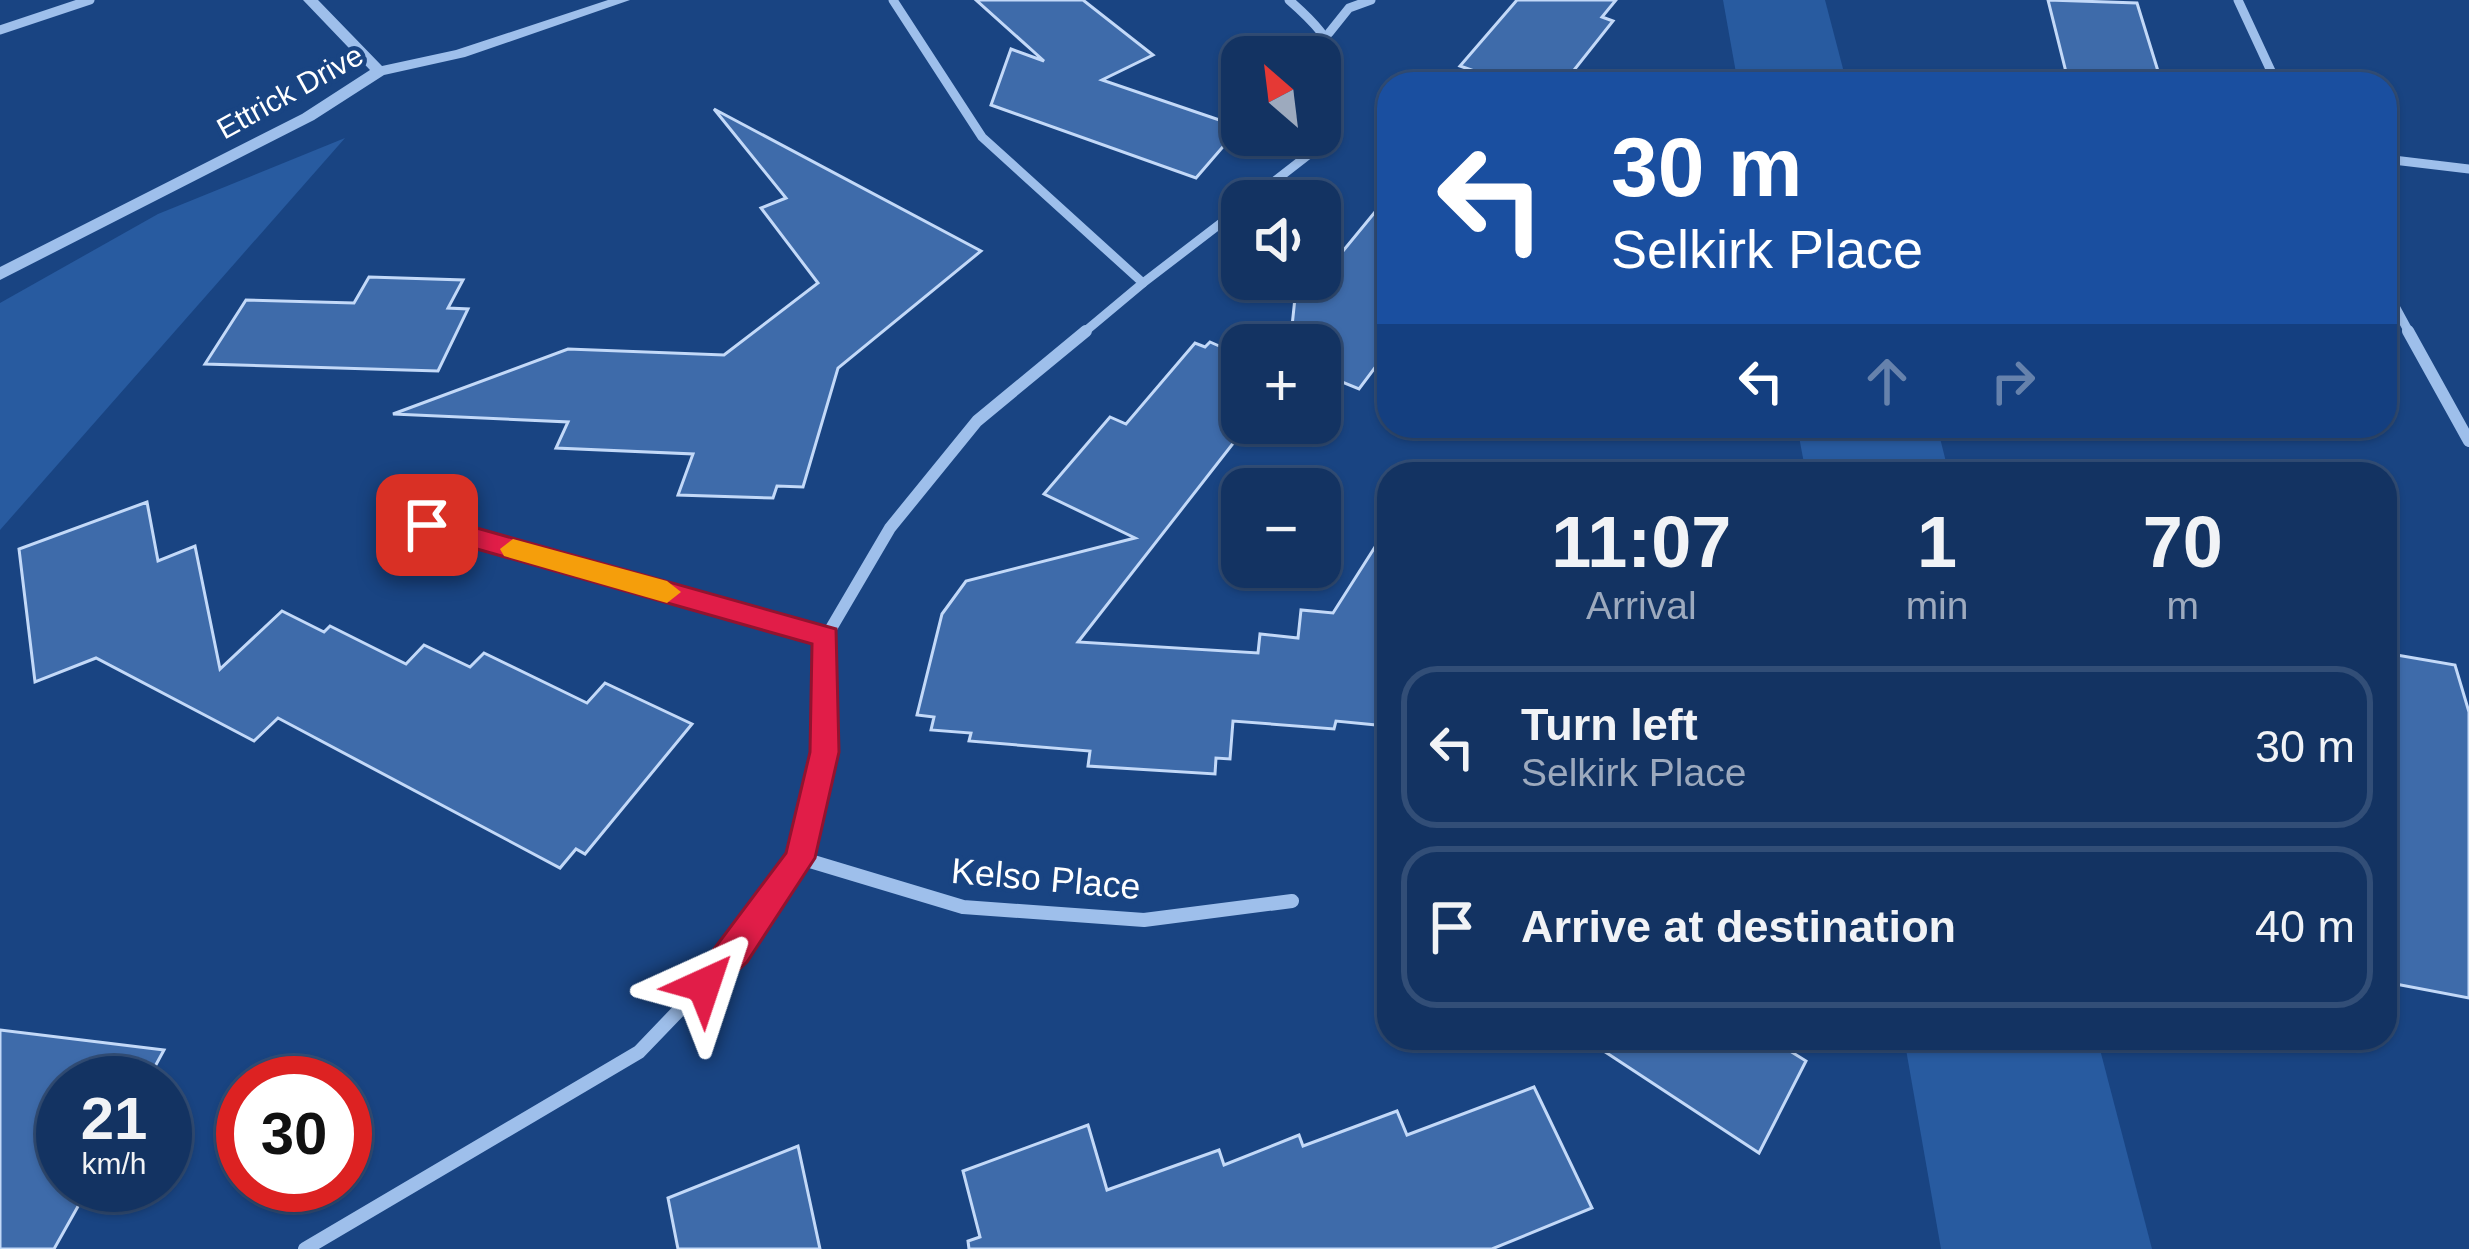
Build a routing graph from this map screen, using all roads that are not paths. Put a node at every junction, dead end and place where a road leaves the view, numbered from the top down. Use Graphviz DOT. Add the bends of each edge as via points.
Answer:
graph roads {
  1 [pos="90,0"];
  2 [pos="310,0"];
  3 [pos="622,0"];
  4 [pos="893,0"];
  5 [pos="1289,0"];
  6 [pos="1371,0"];
  7 [pos="2239,0"];
  8 [pos="0,30"];
  9 [pos="1329,33"];
  10 [pos="1330,36"];
  11 [pos="379,71"];
  12 [pos="2272,72"];
  13 [pos="1307,156"];
  14 [pos="2397,160"];
  15 [pos="2469,169"];
  16 [pos="1276,180"];
  17 [pos="1221,223"];
  18 [pos="0,274"];
  19 [pos="1143,283"];
  20 [pos="2397,310"];
  21 [pos="2469,441"];
  22 [pos="427,525"];
  23 [pos="826,637"];
  24 [pos="800,858"];
  25 [pos="1292,901"];
  26 [pos="305,1249"];
  1 -- 8 [label="street"];
  2 -- 11 [label="street"];
  3 -- 11 [label="street, Ettrick Drive" via="460,54"];
  4 -- 19 [label="street" via="982,137"];
  5 -- 9 [label="street"];
  6 -- 9 [label="street" via="1349,8"];
  7 -- 12 [label="street"];
  9 -- 10 [label="street"];
  11 -- 18 [label="street, Ettrick Drive" via="308,117"];
  13 -- 16 [label="street"];
  14 -- 15 [label="street"];
  17 -- 19 [label="street"];
  19 -- 23 [label="street" via="977,422 890,528"];
  20 -- 21 [label="street"];
  22 -- 23 [label="street"];
  23 -- 24 [label="street" via="824,752"];
  24 -- 25 [label="street, Kelso Place" via="963,907 1144,920"];
  24 -- 26 [label="street" via="736,951 639,1052"];
}
